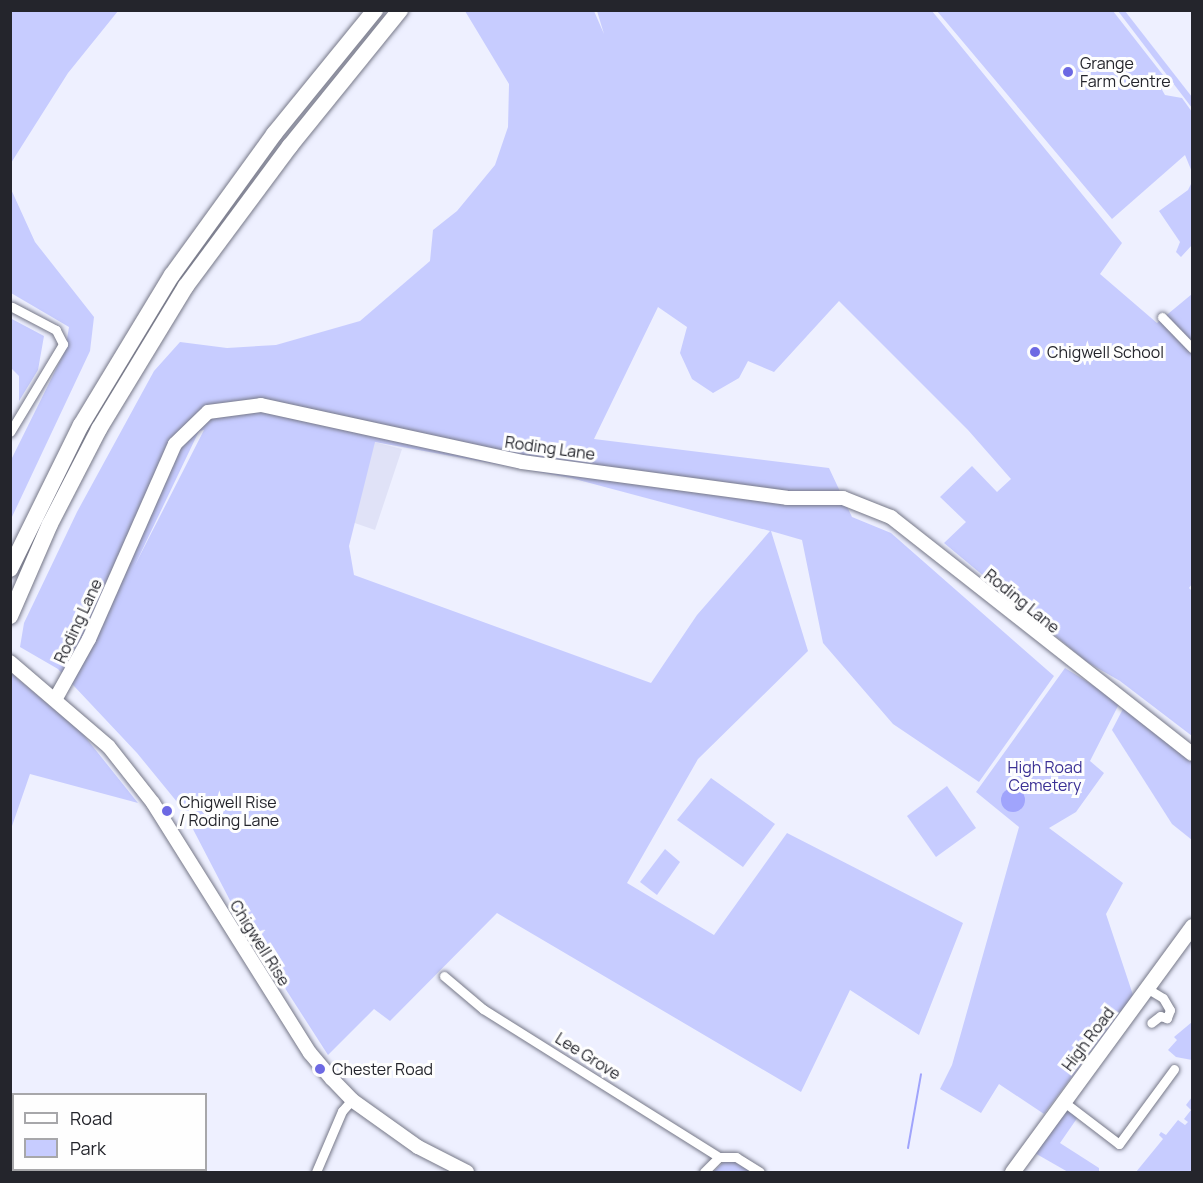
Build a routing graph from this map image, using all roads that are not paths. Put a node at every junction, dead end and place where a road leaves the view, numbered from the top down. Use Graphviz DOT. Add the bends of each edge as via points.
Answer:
graph roads {
  1 [pos="375,10"];
  2 [pos="400,10"];
  3 [pos="12,307"];
  4 [pos="1162,317"];
  5 [pos="1192,348"];
  6 [pos="10,432"];
  7 [pos="10,569"];
  8 [pos="10,616"];
  9 [pos="10,662"];
  10 [pos="56,698"];
  11 [pos="1192,754"];
  12 [pos="1192,926"];
  13 [pos="444,975"];
  14 [pos="1148,989"];
  15 [pos="1151,1023"];
  16 [pos="1174,1069"];
  17 [pos="352,1100"];
  18 [pos="1064,1102"];
  19 [pos="719,1157"];
  20 [pos="316,1173"];
  21 [pos="467,1173"];
  22 [pos="704,1173"];
  23 [pos="760,1173"];
  24 [pos="1012,1173"];
  1 -- 7 [label="highway" via="274,134 172,275 81,425"];
  2 -- 8 [label="highway" via="290,146 186,286 99,429"];
  3 -- 6 [label="street" via="56,330 63,344"];
  4 -- 5 [label="street"];
  9 -- 10 [label="street"];
  10 -- 11 [label="street, Roding Lane" via="67,685 175,444 208,412 261,405 522,462 787,498 843,498 891,517"];
  10 -- 17 [label="street, Chigwell Rise" via="109,747 153,803 310,1053"];
  12 -- 14 [label="main road, High Road"];
  13 -- 19 [label="street, Lee Grove" via="483,1009"];
  14 -- 15 [label="street" via="1163,998 1170,1010 1167,1018 1160,1016"];
  14 -- 18 [label="main road, High Road"];
  16 -- 18 [label="street" via="1119,1144"];
  17 -- 20 [label="street" via="342,1111"];
  17 -- 21 [label="street, Chigwell Rise" via="418,1147"];
  18 -- 24 [label="main road, High Road"];
  19 -- 22 [label="street"];
  19 -- 23 [label="street, Lee Grove" via="736,1157"];
}
